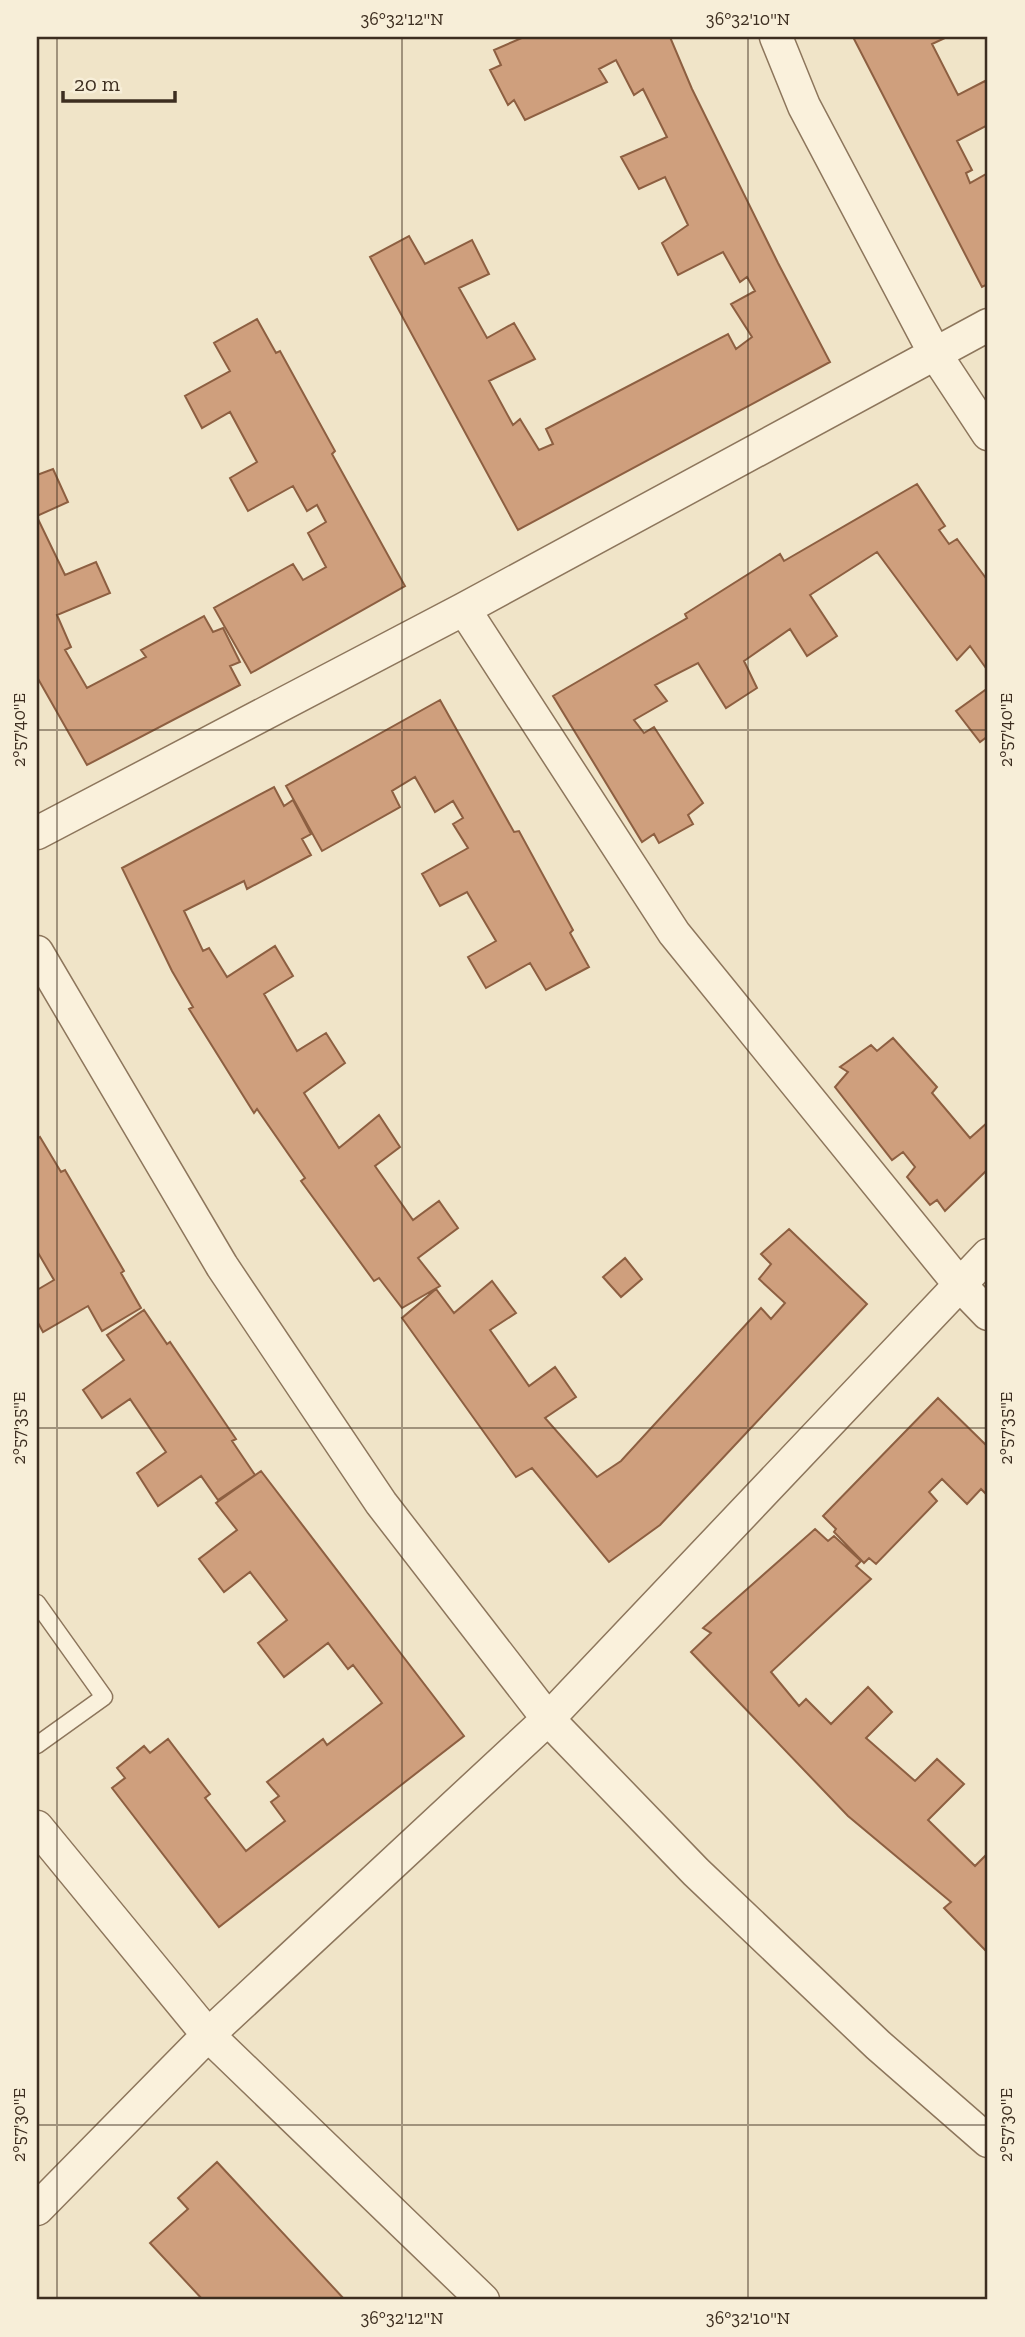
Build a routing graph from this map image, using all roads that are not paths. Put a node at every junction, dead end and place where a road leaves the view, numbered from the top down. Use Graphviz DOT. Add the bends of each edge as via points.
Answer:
graph roads {
  1 [pos="776,37"];
  2 [pos="988,325"];
  3 [pos="934,352"];
  4 [pos="988,434"];
  5 [pos="464,609"];
  6 [pos="37,833"];
  7 [pos="37,951"];
  8 [pos="988,1255"];
  9 [pos="960,1285"];
  10 [pos="988,1314"];
  11 [pos="37,1603"];
  12 [pos="548,1719"];
  13 [pos="37,1745"];
  14 [pos="37,1827"];
  15 [pos="208,2035"];
  16 [pos="988,2141"];
  17 [pos="37,2209"];
  18 [pos="483,2300"];
  1 -- 3 [label="street" via="803,106"];
  2 -- 3 [label="street"];
  3 -- 4 [label="street"];
  3 -- 5 [label="street"];
  5 -- 6 [label="street"];
  5 -- 9 [label="street" via="674,933"];
  7 -- 12 [label="street" via="222,1266 381,1503"];
  8 -- 9 [label="street"];
  9 -- 10 [label="street"];
  9 -- 12 [label="street"];
  11 -- 13 [label="lane" via="104,1697"];
  12 -- 15 [label="street"];
  12 -- 16 [label="street" via="706,1882 877,2045"];
  14 -- 15 [label="street"];
  15 -- 17 [label="street"];
  15 -- 18 [label="street"];
}
